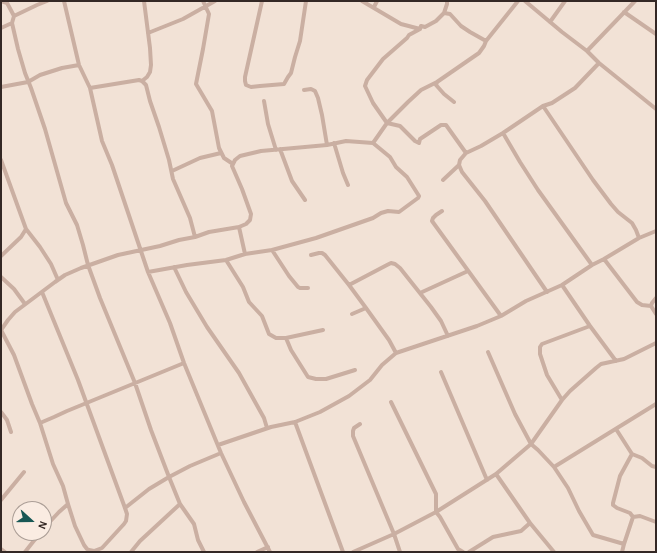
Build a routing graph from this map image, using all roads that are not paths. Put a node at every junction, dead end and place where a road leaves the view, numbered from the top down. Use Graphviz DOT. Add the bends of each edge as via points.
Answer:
graph roads {
  1 [pos="1,1"];
  2 [pos="47,1"];
  3 [pos="64,1"];
  4 [pos="144,1"];
  5 [pos="203,1"];
  6 [pos="215,1"];
  7 [pos="262,1"];
  8 [pos="306,1"];
  9 [pos="362,1"];
  10 [pos="377,1"];
  11 [pos="447,1"];
  12 [pos="518,1"];
  13 [pos="525,1"];
  14 [pos="564,1"];
  15 [pos="635,1"];
  16 [pos="7,2"];
  17 [pos="206,7"];
  18 [pos="374,8"];
  19 [pos="624,12"];
  20 [pos="444,14"];
  21 [pos="14,16"];
  22 [pos="550,22"];
  23 [pos="12,23"];
  24 [pos="1,28"];
  25 [pos="420,29"];
  26 [pos="148,33"];
  27 [pos="656,34"];
  28 [pos="486,41"];
  29 [pos="587,51"];
  30 [pos="599,62"];
  31 [pos="79,64"];
  32 [pos="142,81"];
  33 [pos="28,82"];
  34 [pos="437,82"];
  35 [pos="1,87"];
  36 [pos="90,88"];
  37 [pos="304,90"];
  38 [pos="264,101"];
  39 [pos="454,102"];
  40 [pos="543,106"];
  41 [pos="656,109"];
  42 [pos="387,123"];
  43 [pos="503,133"];
  44 [pos="334,143"];
  45 [pos="373,143"];
  46 [pos="327,145"];
  47 [pos="278,150"];
  48 [pos="221,153"];
  49 [pos="466,153"];
  50 [pos="1,160"];
  51 [pos="233,164"];
  52 [pos="459,165"];
  53 [pos="3,171"];
  54 [pos="172,171"];
  55 [pos="443,180"];
  56 [pos="348,184"];
  57 [pos="305,200"];
  58 [pos="442,211"];
  59 [pos="238,227"];
  60 [pos="26,229"];
  61 [pos="656,231"];
  62 [pos="195,236"];
  63 [pos="639,238"];
  64 [pos="140,250"];
  65 [pos="272,250"];
  66 [pos="245,254"];
  67 [pos="311,255"];
  68 [pos="1,256"];
  69 [pos="604,259"];
  70 [pos="226,260"];
  71 [pos="88,265"];
  72 [pos="592,265"];
  73 [pos="174,267"];
  74 [pos="468,271"];
  75 [pos="148,272"];
  76 [pos="1,276"];
  77 [pos="58,280"];
  78 [pos="349,285"];
  79 [pos="562,285"];
  80 [pos="308,288"];
  81 [pos="42,292"];
  82 [pos="547,292"];
  83 [pos="420,293"];
  84 [pos="656,298"];
  85 [pos="25,304"];
  86 [pos="651,306"];
  87 [pos="366,308"];
  88 [pos="352,314"];
  89 [pos="656,314"];
  90 [pos="501,316"];
  91 [pos="590,326"];
  92 [pos="322,330"];
  93 [pos="448,336"];
  94 [pos="286,338"];
  95 [pos="656,343"];
  96 [pos="488,352"];
  97 [pos="396,353"];
  98 [pos="616,361"];
  99 [pos="184,363"];
  100 [pos="355,370"];
  101 [pos="441,372"];
  102 [pos="135,383"];
  103 [pos="562,400"];
  104 [pos="391,402"];
  105 [pos="86,403"];
  106 [pos="656,404"];
  107 [pos="1,412"];
  108 [pos="295,422"];
  109 [pos="40,423"];
  110 [pos="360,424"];
  111 [pos="267,428"];
  112 [pos="616,429"];
  113 [pos="11,432"];
  114 [pos="531,444"];
  115 [pos="218,445"];
  116 [pos="221,453"];
  117 [pos="632,454"];
  118 [pos="554,467"];
  119 [pos="656,467"];
  120 [pos="24,472"];
  121 [pos="496,474"];
  122 [pos="169,477"];
  123 [pos="487,480"];
  124 [pos="1,500"];
  125 [pos="68,504"];
  126 [pos="180,504"];
  127 [pos="125,508"];
  128 [pos="436,512"];
  129 [pos="633,518"];
  130 [pos="52,519"];
  131 [pos="656,522"];
  132 [pos="530,524"];
  133 [pos="394,534"];
  134 [pos="34,541"];
  135 [pos="624,544"];
  136 [pos="268,547"];
  137 [pos="1,549"];
  138 [pos="88,551"];
  139 [pos="5,552"];
  140 [pos="25,552"];
  141 [pos="131,552"];
  142 [pos="204,552"];
  143 [pos="257,552"];
  144 [pos="270,552"];
  145 [pos="343,552"];
  146 [pos="353,552"];
  147 [pos="400,552"];
  148 [pos="463,552"];
  149 [pos="469,552"];
  150 [pos="554,552"];
  151 [pos="622,552"];
  1 -- 16 [label="street"];
  2 -- 21 [label="street"];
  3 -- 31 [label="street"];
  4 -- 26 [label="street"];
  5 -- 17 [label="street"];
  6 -- 17 [label="street"];
  7 -- 8 [label="street" via="245,77 246,86 251,87 284,84 291,73 300,41"];
  9 -- 18 [label="street"];
  10 -- 18 [label="street"];
  11 -- 20 [label="street"];
  12 -- 28 [label="street"];
  13 -- 22 [label="street"];
  14 -- 22 [label="street"];
  15 -- 19 [label="street"];
  16 -- 21 [label="street"];
  17 -- 26 [label="street"];
  17 -- 48 [label="street" via="209,14 196,84 212,111"];
  18 -- 25 [label="street" via="401,24"];
  19 -- 27 [label="street"];
  19 -- 29 [label="street"];
  20 -- 25 [label="street" via="425,27 421,26"];
  20 -- 28 [label="street" via="450,14 461,26"];
  21 -- 23 [label="street"];
  22 -- 29 [label="street"];
  23 -- 24 [label="street"];
  23 -- 33 [label="street"];
  25 -- 42 [label="street" via="409,35 383,58 365,85"];
  26 -- 32 [label="street" via="150,72"];
  28 -- 34 [label="street" via="479,53"];
  29 -- 30 [label="street"];
  30 -- 40 [label="street" via="575,88"];
  30 -- 41 [label="street"];
  31 -- 33 [label="street" via="40,75"];
  31 -- 36 [label="street"];
  32 -- 36 [label="street"];
  32 -- 54 [label="street" via="146,85"];
  33 -- 35 [label="street"];
  33 -- 71 [label="street"];
  34 -- 39 [label="street" via="436,85"];
  34 -- 42 [label="street" via="421,90"];
  36 -- 64 [label="street" via="102,142"];
  37 -- 46 [label="street" via="315,91 318,98"];
  38 -- 47 [label="street" via="268,124"];
  40 -- 43 [label="street"];
  40 -- 63 [label="street" via="610,204 632,223"];
  42 -- 45 [label="street"];
  42 -- 49 [label="street" via="400,126 420,143 420,139 441,125 446,125"];
  43 -- 49 [label="street"];
  43 -- 72 [label="street" via="538,190"];
  44 -- 45 [label="street"];
  44 -- 46 [label="street"];
  44 -- 56 [label="street"];
  45 -- 65 [label="street" via="390,157 407,177 418,198 399,212 381,213 316,238"];
  46 -- 47 [label="street"];
  47 -- 51 [label="street" via="240,156"];
  47 -- 57 [label="street" via="292,181"];
  48 -- 51 [label="street"];
  48 -- 54 [label="street" via="200,158"];
  49 -- 52 [label="street"];
  50 -- 53 [label="street"];
  51 -- 59 [label="street" via="233,170 251,214 249,222"];
  52 -- 55 [label="street"];
  52 -- 82 [label="street"];
  53 -- 60 [label="street"];
  54 -- 62 [label="street"];
  58 -- 74 [label="street" via="432,221"];
  59 -- 62 [label="street"];
  59 -- 66 [label="street"];
  60 -- 68 [label="street"];
  60 -- 77 [label="street" via="51,264"];
  61 -- 63 [label="street"];
  62 -- 64 [label="street"];
  63 -- 69 [label="street"];
  64 -- 71 [label="street"];
  64 -- 75 [label="street"];
  65 -- 66 [label="street"];
  65 -- 80 [label="street" via="298,287"];
  66 -- 70 [label="street"];
  67 -- 78 [label="street" via="319,252 325,255"];
  69 -- 72 [label="street"];
  69 -- 86 [label="street" via="637,302"];
  70 -- 73 [label="street"];
  70 -- 94 [label="street" via="249,302 260,312 269,334 276,338"];
  71 -- 77 [label="street"];
  71 -- 102 [label="street"];
  72 -- 79 [label="street"];
  73 -- 75 [label="street"];
  73 -- 111 [label="street" via="207,327 239,373"];
  74 -- 83 [label="street"];
  74 -- 90 [label="street"];
  75 -- 99 [label="street"];
  76 -- 85 [label="street"];
  77 -- 81 [label="street"];
  78 -- 83 [label="street" via="391,263 400,268"];
  78 -- 87 [label="street"];
  79 -- 82 [label="street"];
  79 -- 91 [label="street"];
  81 -- 85 [label="street"];
  81 -- 105 [label="street"];
  82 -- 90 [label="street"];
  83 -- 93 [label="street"];
  84 -- 86 [label="street"];
  85 -- 109 [label="street" via="1,330 14,355"];
  86 -- 89 [label="street"];
  87 -- 88 [label="street"];
  87 -- 97 [label="street" via="390,340"];
  90 -- 93 [label="street"];
  91 -- 98 [label="street"];
  91 -- 103 [label="street" via="540,347 547,375"];
  92 -- 94 [label="street"];
  93 -- 97 [label="street"];
  94 -- 100 [label="street" via="310,378 326,379"];
  95 -- 98 [label="street"];
  96 -- 114 [label="street"];
  97 -- 108 [label="street" via="370,380 349,396"];
  98 -- 103 [label="street" via="601,364"];
  99 -- 102 [label="street"];
  99 -- 115 [label="street"];
  101 -- 123 [label="street"];
  102 -- 105 [label="street"];
  102 -- 122 [label="street"];
  103 -- 114 [label="street"];
  104 -- 128 [label="street" via="436,494"];
  105 -- 109 [label="street"];
  105 -- 127 [label="street"];
  106 -- 112 [label="street"];
  107 -- 113 [label="street"];
  108 -- 111 [label="street"];
  108 -- 145 [label="street"];
  109 -- 125 [label="street"];
  110 -- 133 [label="street" via="354,428 353,436"];
  111 -- 115 [label="street"];
  112 -- 117 [label="street"];
  112 -- 118 [label="street"];
  114 -- 118 [label="street"];
  114 -- 121 [label="street"];
  115 -- 116 [label="street"];
  116 -- 122 [label="street"];
  116 -- 136 [label="street"];
  117 -- 119 [label="street"];
  117 -- 129 [label="street" via="620,476 613,505 630,513"];
  118 -- 135 [label="street" via="592,535"];
  120 -- 124 [label="street"];
  121 -- 123 [label="street"];
  121 -- 132 [label="street"];
  122 -- 126 [label="street"];
  122 -- 127 [label="street"];
  123 -- 128 [label="street"];
  125 -- 130 [label="street"];
  125 -- 138 [label="street" via="75,526"];
  126 -- 141 [label="street"];
  126 -- 142 [label="street" via="194,524"];
  127 -- 138 [label="street" via="127,514 124,524 102,548"];
  128 -- 133 [label="street"];
  128 -- 148 [label="street" via="458,549"];
  129 -- 131 [label="street" via="640,516"];
  129 -- 135 [label="street"];
  132 -- 149 [label="street" via="521,531 493,536"];
  132 -- 150 [label="street"];
  133 -- 146 [label="street"];
  133 -- 147 [label="street"];
  134 -- 140 [label="street"];
  135 -- 151 [label="street"];
  136 -- 143 [label="street"];
  136 -- 144 [label="street"];
  137 -- 139 [label="street"];
}
